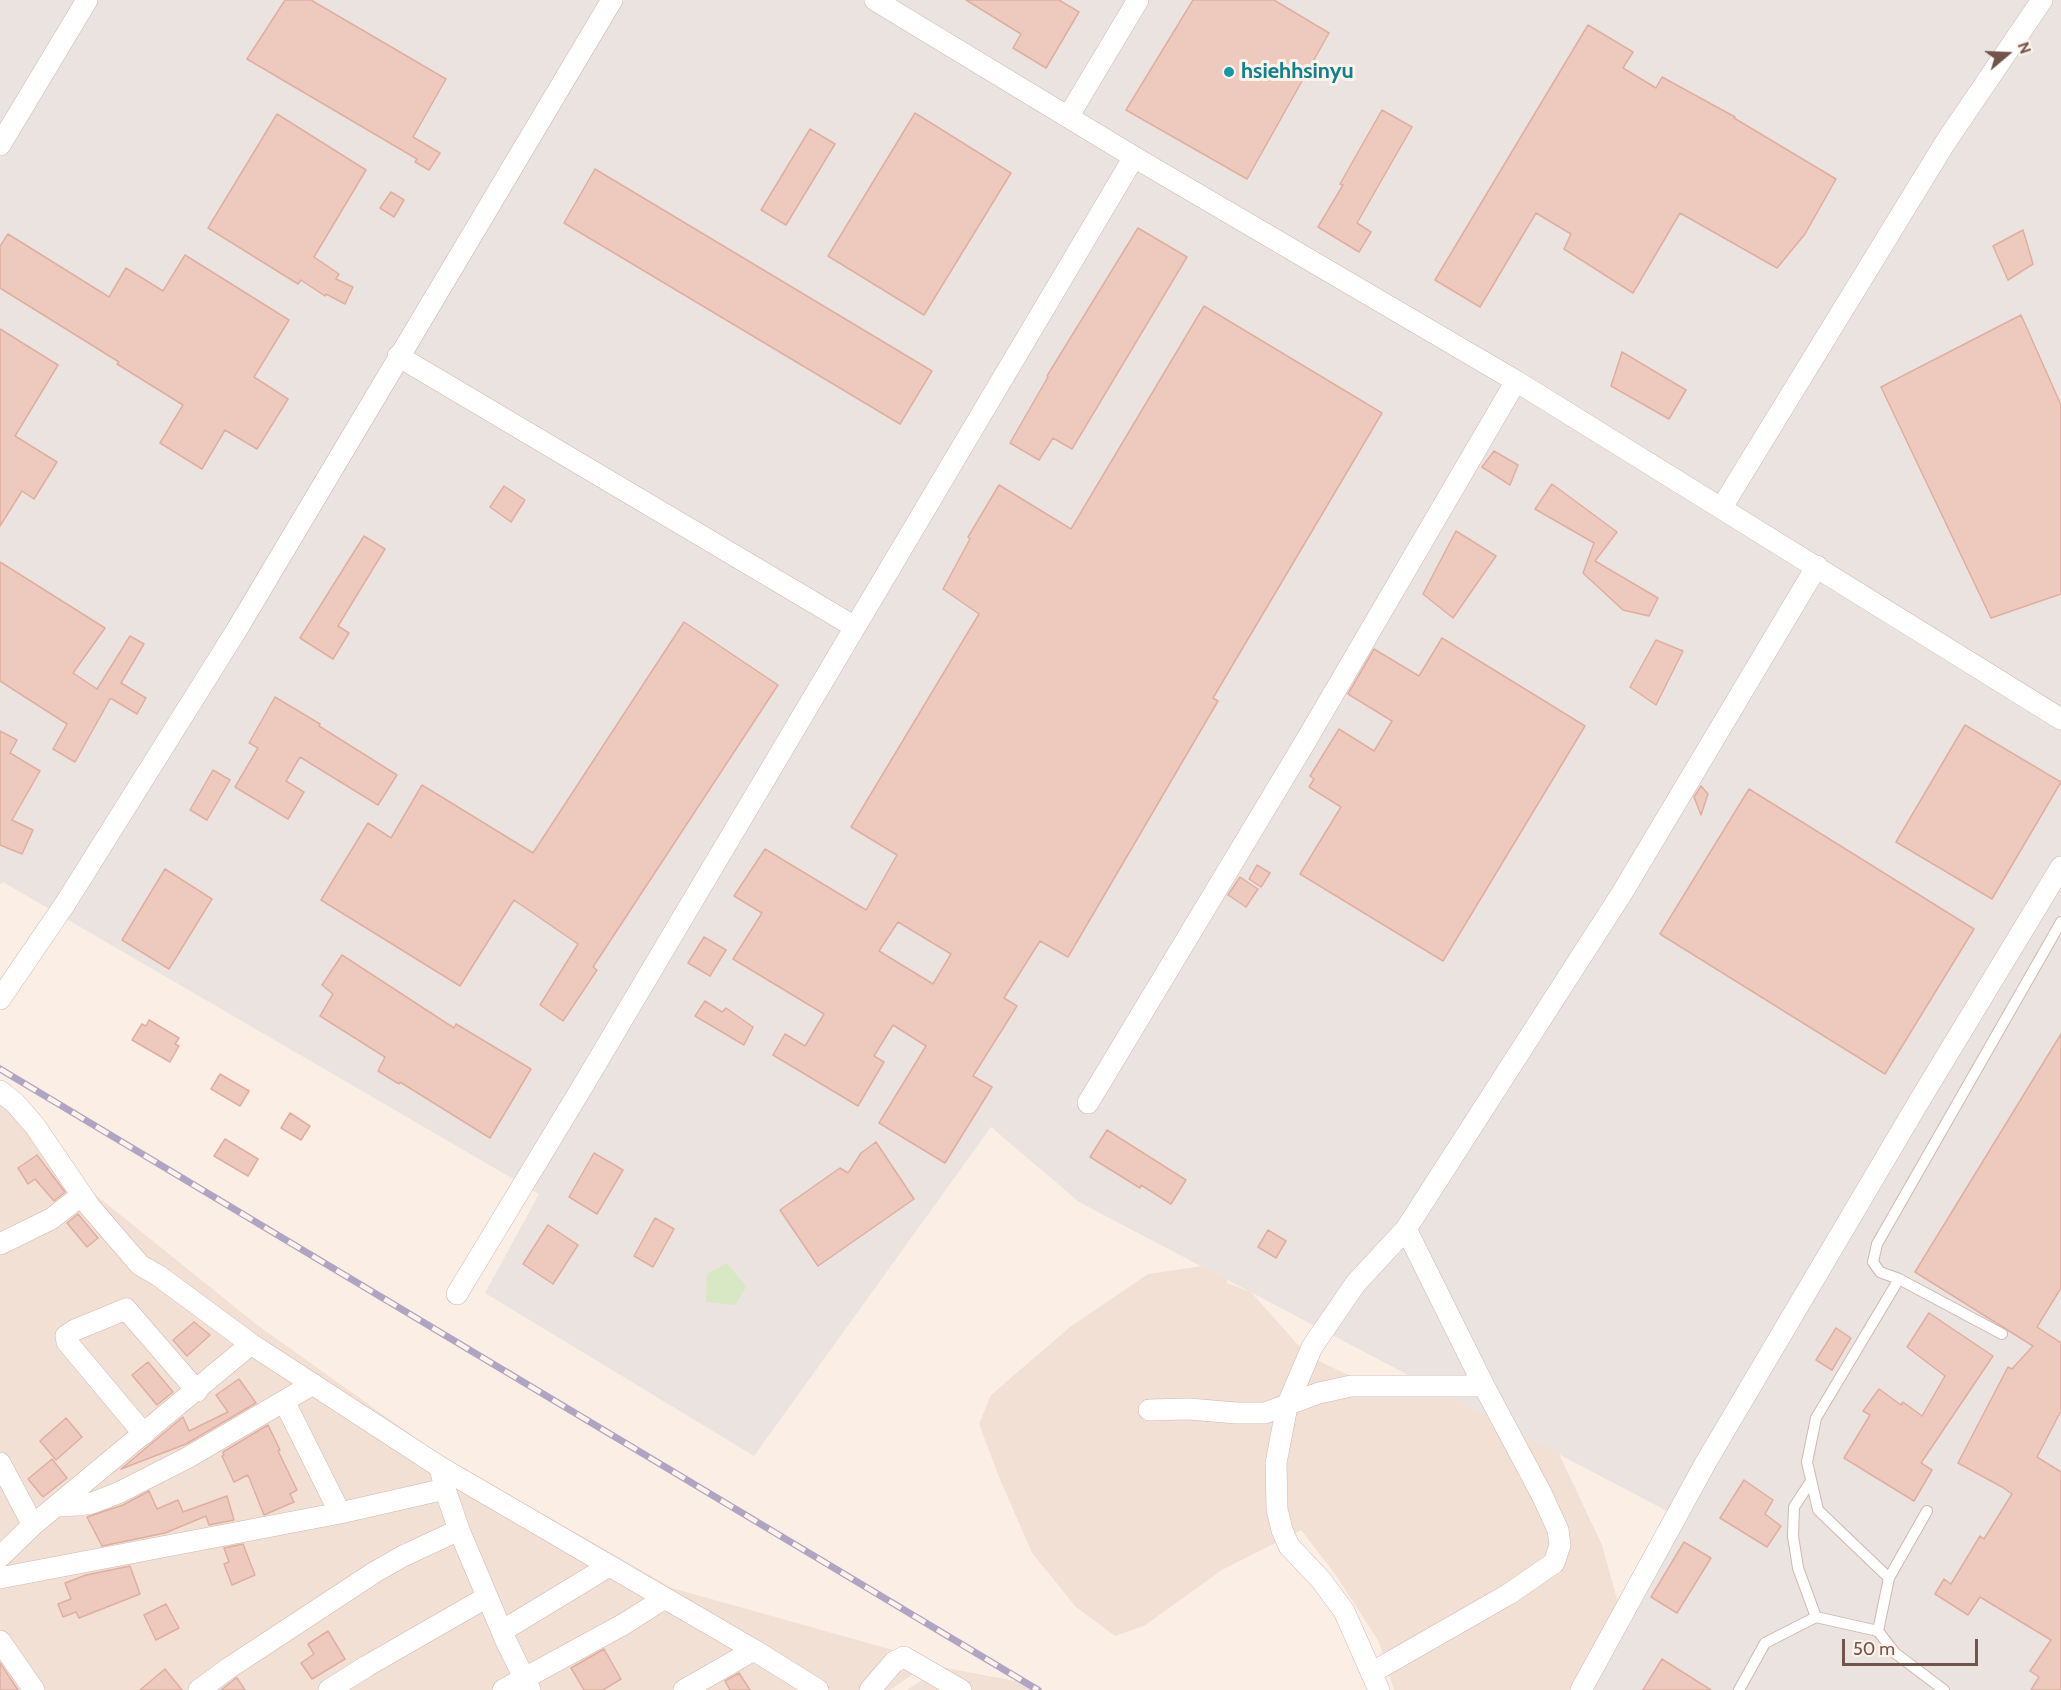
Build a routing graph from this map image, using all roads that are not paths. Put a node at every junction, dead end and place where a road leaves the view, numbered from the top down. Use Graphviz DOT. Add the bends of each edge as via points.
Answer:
graph roads {
  1 [pos="87,0"];
  2 [pos="612,0"];
  3 [pos="875,0"];
  4 [pos="1138,0"];
  5 [pos="2042,0"];
  6 [pos="1068,117"];
  7 [pos="0,145"];
  8 [pos="1134,157"];
  9 [pos="398,356"];
  10 [pos="1516,381"];
  11 [pos="1722,507"];
  12 [pos="1817,567"];
  13 [pos="855,627"];
  14 [pos="2061,719"];
  15 [pos="2061,867"];
  16 [pos="2061,922"];
  17 [pos="0,999"];
  18 [pos="0,1090"];
  19 [pos="1088,1103"];
  20 [pos="82,1195"];
  21 [pos="1406,1229"];
  22 [pos="0,1244"];
  23 [pos="1899,1279"];
  24 [pos="458,1294"];
  25 [pos="2002,1334"];
  26 [pos="251,1344"];
  27 [pos="313,1384"];
  28 [pos="1484,1386"];
  29 [pos="196,1391"];
  30 [pos="284,1401"];
  31 [pos="1287,1406"];
  32 [pos="1149,1410"];
  33 [pos="144,1434"];
  34 [pos="0,1463"];
  35 [pos="440,1467"];
  36 [pos="1811,1480"];
  37 [pos="445,1489"];
  38 [pos="57,1506"];
  39 [pos="1927,1511"];
  40 [pos="340,1513"];
  41 [pos="33,1525"];
  42 [pos="459,1530"];
  43 [pos="0,1557"];
  44 [pos="609,1566"];
  45 [pos="0,1578"];
  46 [pos="1889,1578"];
  47 [pos="487,1597"];
  48 [pos="665,1598"];
  49 [pos="1816,1617"];
  50 [pos="502,1631"];
  51 [pos="1878,1631"];
  52 [pos="0,1641"];
  53 [pos="754,1650"];
  54 [pos="1375,1682"];
  55 [pos="527,1684"];
  56 [pos="34,1690"];
  57 [pos="199,1690"];
  58 [pos="329,1690"];
  59 [pos="503,1690"];
  60 [pos="684,1690"];
  61 [pos="818,1690"];
  62 [pos="870,1690"];
  63 [pos="961,1690"];
  64 [pos="1581,1690"];
  65 [pos="1739,1690"];
  66 [pos="1944,1690"];
  1 -- 7 [label="street"];
  2 -- 9 [label="street"];
  3 -- 6 [label="street"];
  4 -- 6 [label="street"];
  5 -- 11 [label="street" via="1945,143"];
  6 -- 8 [label="street"];
  8 -- 10 [label="street"];
  8 -- 13 [label="street"];
  9 -- 13 [label="street"];
  9 -- 17 [label="street" via="230,641 65,904"];
  10 -- 11 [label="street"];
  10 -- 19 [label="street"];
  11 -- 12 [label="street"];
  12 -- 14 [label="street"];
  12 -- 21 [label="street" via="1622,893"];
  13 -- 24 [label="street"];
  15 -- 64 [label="street" via="1706,1462"];
  16 -- 23 [label="lane" via="1877,1244 1873,1262 1881,1272"];
  18 -- 20 [label="street" via="35,1126"];
  20 -- 22 [label="street" via="51,1219"];
  20 -- 26 [label="street" via="140,1265"];
  21 -- 28 [label="street"];
  21 -- 31 [label="street" via="1356,1283 1312,1347"];
  23 -- 25 [label="lane"];
  23 -- 36 [label="lane" via="1816,1418 1807,1462"];
  26 -- 27 [label="street"];
  26 -- 29 [label="street"];
  27 -- 30 [label="street"];
  27 -- 35 [label="street"];
  28 -- 31 [label="street" via="1351,1386"];
  28 -- 54 [label="street" via="1558,1530 1560,1545 1554,1563"];
  29 -- 33 [label="street"];
  29 -- 33 [label="street" via="126,1310 66,1336"];
  30 -- 38 [label="street" via="118,1493 92,1503"];
  30 -- 40 [label="street"];
  31 -- 32 [label="street" via="1266,1413 1190,1408"];
  31 -- 54 [label="street" via="1276,1463 1276,1509 1282,1530 1289,1546 1322,1580 1344,1611"];
  33 -- 38 [label="street"];
  34 -- 41 [label="street"];
  35 -- 37 [label="street"];
  35 -- 44 [label="street"];
  36 -- 46 [label="lane" via="1818,1510"];
  36 -- 49 [label="lane" via="1794,1507 1793,1536 1798,1568"];
  37 -- 40 [label="street"];
  37 -- 42 [label="street"];
  38 -- 41 [label="street"];
  39 -- 46 [label="lane"];
  40 -- 45 [label="street"];
  41 -- 43 [label="street"];
  42 -- 47 [label="street"];
  42 -- 57 [label="street" via="375,1572"];
  44 -- 48 [label="street"];
  44 -- 50 [label="street"];
  46 -- 51 [label="lane"];
  47 -- 50 [label="street"];
  47 -- 58 [label="street"];
  48 -- 53 [label="street"];
  48 -- 55 [label="street"];
  49 -- 51 [label="lane"];
  49 -- 65 [label="lane" via="1765,1644"];
  50 -- 55 [label="street"];
  51 -- 66 [label="lane" via="1895,1653"];
  52 -- 56 [label="street"];
  53 -- 60 [label="street"];
  53 -- 61 [label="street"];
  55 -- 59 [label="street"];
  62 -- 63 [label="street" via="903,1657"];
}
